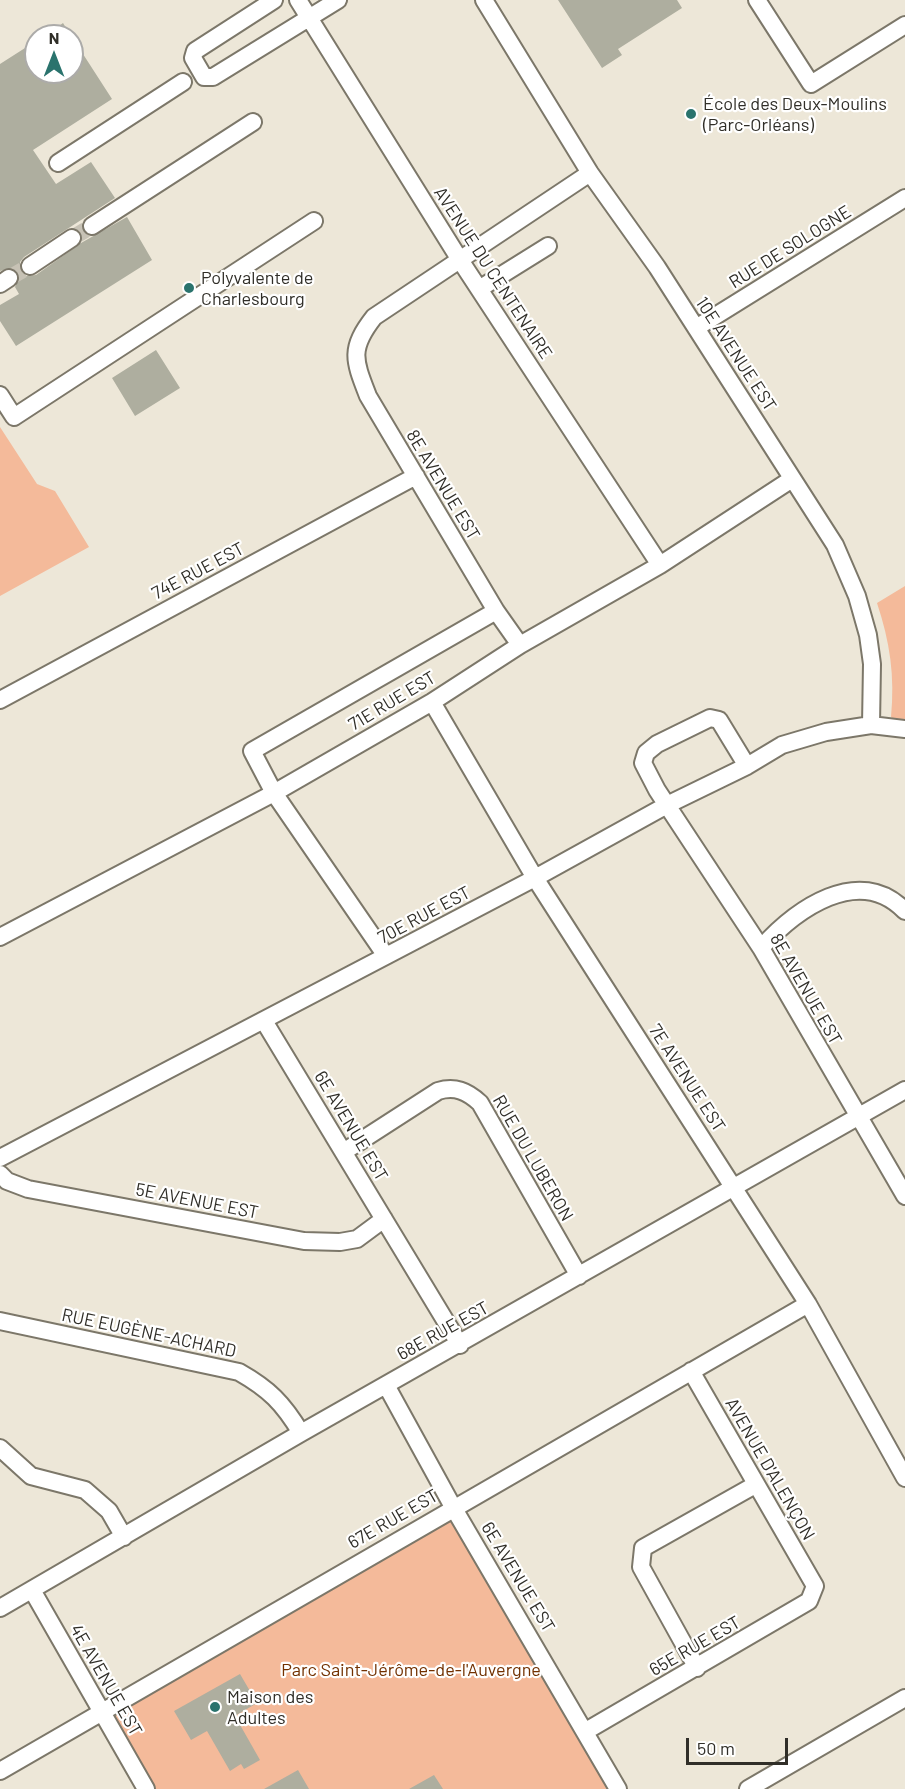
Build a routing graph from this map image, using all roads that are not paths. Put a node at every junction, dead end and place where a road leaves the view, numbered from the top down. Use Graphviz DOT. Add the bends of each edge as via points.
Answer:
graph roads {
  1 [pos="273,0"];
  2 [pos="298,0"];
  3 [pos="339,0"];
  4 [pos="484,0"];
  5 [pos="757,0"];
  6 [pos="309,18"];
  7 [pos="905,25"];
  8 [pos="183,82"];
  9 [pos="253,122"];
  10 [pos="58,163"];
  11 [pos="590,173"];
  12 [pos="905,198"];
  13 [pos="314,221"];
  14 [pos="92,226"];
  15 [pos="72,238"];
  16 [pos="548,246"];
  17 [pos="460,260"];
  18 [pos="30,266"];
  19 [pos="479,289"];
  20 [pos="696,328"];
  21 [pos="0,395"];
  22 [pos="416,476"];
  23 [pos="792,479"];
  24 [pos="660,565"];
  25 [pos="496,611"];
  26 [pos="520,645"];
  27 [pos="0,700"];
  28 [pos="432,702"];
  29 [pos="871,725"];
  30 [pos="905,729"];
  31 [pos="747,766"];
  32 [pos="274,793"];
  33 [pos="667,806"];
  34 [pos="535,879"];
  35 [pos="905,910"];
  36 [pos="0,937"];
  37 [pos="761,948"];
  38 [pos="386,957"];
  39 [pos="264,1021"];
  40 [pos="905,1090"];
  41 [pos="858,1117"];
  42 [pos="345,1151"];
  43 [pos="0,1158"];
  44 [pos="0,1174"];
  45 [pos="734,1187"];
  46 [pos="905,1196"];
  47 [pos="384,1220"];
  48 [pos="579,1276"];
  49 [pos="808,1304"];
  50 [pos="0,1321"];
  51 [pos="460,1345"];
  52 [pos="691,1371"];
  53 [pos="386,1384"];
  54 [pos="301,1433"];
  55 [pos="0,1448"];
  56 [pos="905,1478"];
  57 [pos="755,1485"];
  58 [pos="453,1507"];
  59 [pos="124,1537"];
  60 [pos="815,1586"];
  61 [pos="32,1590"];
  62 [pos="0,1608"];
  63 [pos="696,1668"];
  64 [pos="905,1698"];
  65 [pos="103,1711"];
  66 [pos="586,1731"];
  67 [pos="0,1771"];
  68 [pos="146,1789"];
  69 [pos="618,1789"];
  70 [pos="748,1789"];
  1 -- 6 [label="street" via="195,51 193,58 204,77 213,77"];
  2 -- 6 [label="street, AVENUE DU CENTENAIRE"];
  3 -- 6 [label="street"];
  4 -- 11 [label="street, 10E AVENUE EST"];
  5 -- 7 [label="street" via="811,84"];
  6 -- 17 [label="street, AVENUE DU CENTENAIRE"];
  8 -- 10 [label="street"];
  9 -- 14 [label="street"];
  11 -- 17 [label="street"];
  11 -- 20 [label="street, 10E AVENUE EST"];
  12 -- 20 [label="street, RUE DE SOLOGNE"];
  13 -- 21 [label="street" via="14,417"];
  15 -- 18 [label="street"];
  16 -- 19 [label="street"];
  17 -- 19 [label="street, AVENUE DU CENTENAIRE"];
  17 -- 22 [label="street, 8E AVENUE EST" via="374,317 359,336 356,364 368,396"];
  19 -- 24 [label="street, AVENUE DU CENTENAIRE"];
  20 -- 23 [label="street, 10E AVENUE EST"];
  22 -- 25 [label="street, 8E AVENUE EST"];
  22 -- 27 [label="street, 74E RUE EST"];
  23 -- 24 [label="street, 71E RUE EST"];
  23 -- 29 [label="street, 10E AVENUE EST" via="835,546 857,596 872,664"];
  24 -- 26 [label="street, 71E RUE EST"];
  25 -- 26 [label="street, 8E AVENUE EST"];
  25 -- 32 [label="street, 71E RUE EST" via="252,751"];
  26 -- 28 [label="street, 71E RUE EST"];
  28 -- 32 [label="street, 71E RUE EST"];
  28 -- 34 [label="street, 7E AVENUE EST"];
  29 -- 30 [label="street"];
  29 -- 31 [label="street, 70E RUE EST" via="826,732 782,745"];
  31 -- 33 [label="street, 70E RUE EST"];
  31 -- 33 [label="street, 8E AVENUE EST" via="718,720 702,720 646,753 644,763"];
  32 -- 36 [label="street, 71E RUE EST"];
  32 -- 38 [label="street"];
  33 -- 34 [label="street, 70E RUE EST"];
  33 -- 37 [label="street, 8E AVENUE EST"];
  34 -- 38 [label="street, 70E RUE EST"];
  34 -- 45 [label="street, 7E AVENUE EST"];
  35 -- 37 [label="street" via="875,891 841,892 782,924"];
  37 -- 41 [label="street, 8E AVENUE EST"];
  38 -- 39 [label="street, 70E RUE EST"];
  39 -- 42 [label="street, 6E AVENUE EST"];
  39 -- 43 [label="street, 70E RUE EST"];
  40 -- 41 [label="street, 68E RUE EST"];
  41 -- 45 [label="street, 68E RUE EST"];
  41 -- 46 [label="street, 8E AVENUE EST"];
  42 -- 47 [label="street, 6E AVENUE EST"];
  42 -- 48 [label="street, RUE DU LUBERON" via="438,1091 450,1088 469,1093 480,1102"];
  44 -- 47 [label="street, 5E AVENUE EST" via="28,1189 304,1241 357,1239"];
  45 -- 48 [label="street, 68E RUE EST"];
  45 -- 49 [label="street, 7E AVENUE EST"];
  47 -- 51 [label="street, 6E AVENUE EST"];
  48 -- 51 [label="street, 68E RUE EST"];
  49 -- 52 [label="street, 67E RUE EST"];
  49 -- 56 [label="street, 7E AVENUE EST"];
  50 -- 54 [label="street, RUE EUGÈNE-ACHARD" via="239,1372 264,1386"];
  51 -- 53 [label="street, 68E RUE EST"];
  52 -- 57 [label="street, AVENUE D'ALENÇON"];
  52 -- 58 [label="street, 67E RUE EST"];
  53 -- 54 [label="street, 68E RUE EST"];
  53 -- 58 [label="street, 6E AVENUE EST"];
  54 -- 59 [label="street, 68E RUE EST"];
  55 -- 59 [label="street" via="31,1476 85,1490 109,1511"];
  57 -- 60 [label="street, AVENUE D'ALENÇON"];
  57 -- 63 [label="street" via="644,1548 641,1567"];
  58 -- 65 [label="street, 67E RUE EST"];
  58 -- 66 [label="street, 6E AVENUE EST"];
  59 -- 61 [label="street, 68E RUE EST"];
  60 -- 63 [label="street, 65E RUE EST" via="809,1601"];
  61 -- 62 [label="street, 68E RUE EST"];
  61 -- 65 [label="street, 4E AVENUE EST"];
  63 -- 66 [label="street, 65E RUE EST"];
  64 -- 70 [label="street"];
  65 -- 67 [label="street, 67E RUE EST"];
  65 -- 68 [label="street, 4E AVENUE EST"];
  66 -- 69 [label="street, 6E AVENUE EST"];
}
